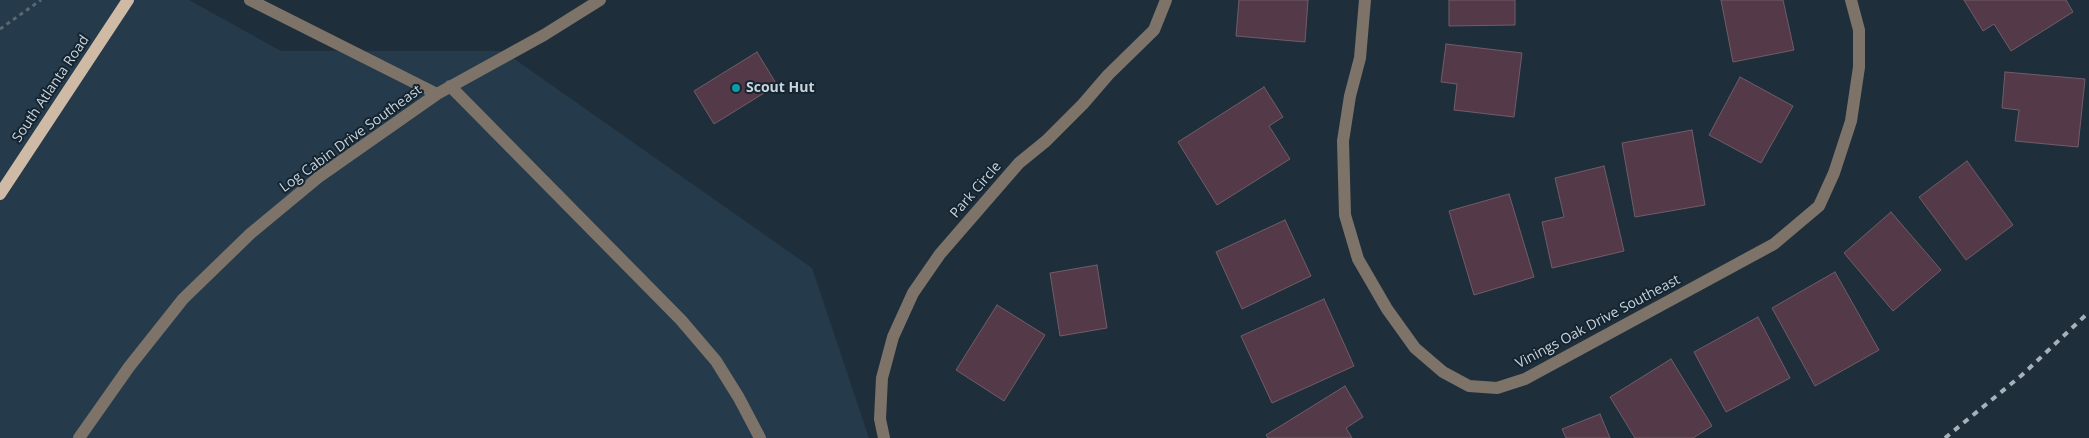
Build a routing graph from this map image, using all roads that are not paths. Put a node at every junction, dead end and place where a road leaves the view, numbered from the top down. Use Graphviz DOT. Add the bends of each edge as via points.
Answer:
graph roads {
  1 [pos="128,0"];
  2 [pos="250,0"];
  3 [pos="600,0"];
  4 [pos="1166,0"];
  5 [pos="1365,0"];
  6 [pos="1851,0"];
  7 [pos="450,86"];
  8 [pos="437,94"];
  9 [pos="0,194"];
  10 [pos="79,438"];
  11 [pos="760,438"];
  12 [pos="884,438"];
  1 -- 9 [label="main road, South Atlanta Road"];
  2 -- 8 [label="street"];
  3 -- 7 [label="street, Log Cabin Drive Southeast" via="544,35"];
  4 -- 12 [label="street, Park Circle" via="1154,30 1046,142 1019,163 940,254 913,293 893,337 882,378 880,418"];
  5 -- 6 [label="street, Vinings Oak Drive Southeast" via="1360,58 1343,141 1345,216 1358,259 1387,309 1415,348 1443,372 1469,386 1497,388 1525,379 1774,244 1819,206 1851,121 1859,67 1858,30"];
  7 -- 8 [label="street, Log Cabin Drive Southeast"];
  7 -- 11 [label="street" via="681,320 716,361"];
  8 -- 10 [label="street, Log Cabin Drive Southeast" via="320,176 250,234 183,299"];
}
